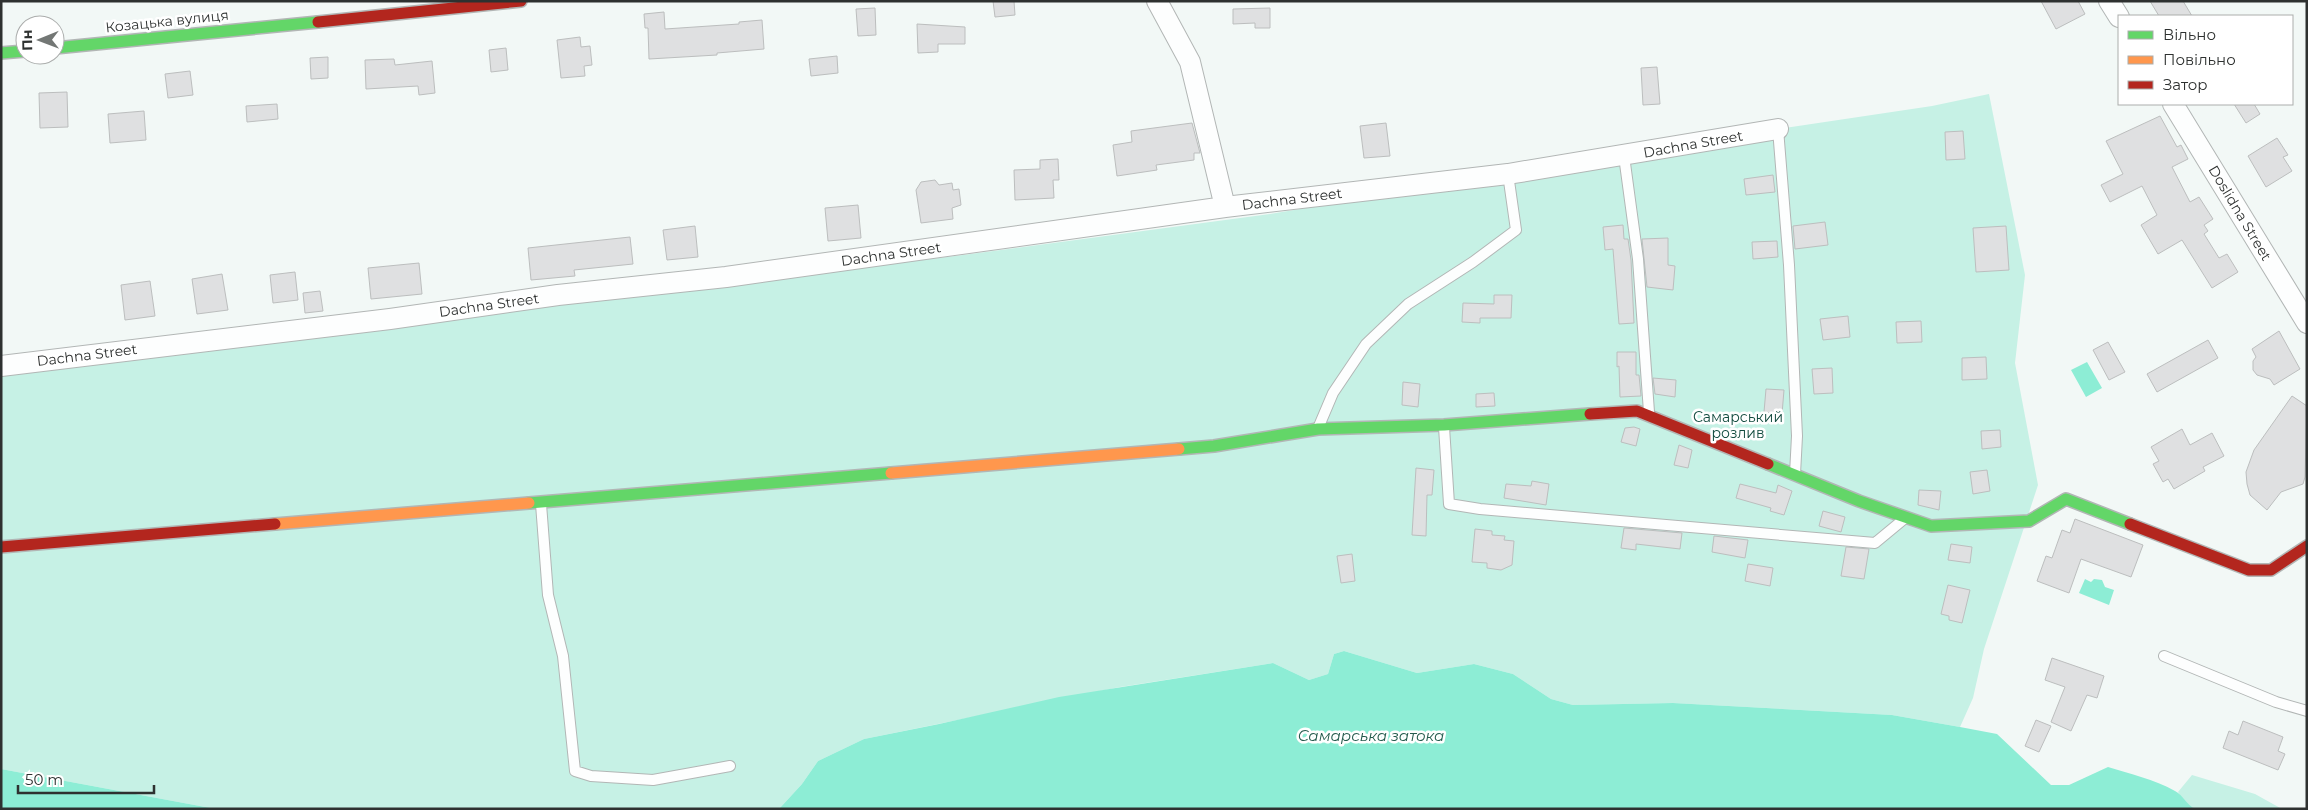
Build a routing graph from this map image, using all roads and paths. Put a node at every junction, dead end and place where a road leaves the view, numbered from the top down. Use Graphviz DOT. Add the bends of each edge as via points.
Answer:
graph roads {
  1 [pos="521,1"];
  2 [pos="1157,1"];
  3 [pos="2109,1"];
  4 [pos="2118,15"];
  5 [pos="65,47"];
  6 [pos="15,52"];
  7 [pos="1,53"];
  8 [pos="2174,105"];
  9 [pos="1778,129"];
  10 [pos="1624,156"];
  11 [pos="1508,174"];
  12 [pos="1225,207"];
  13 [pos="2307,322"];
  14 [pos="1,366"];
  15 [pos="1650,416"];
  16 [pos="1444,424"];
  17 [pos="1318,429"];
  18 [pos="1795,475"];
  19 [pos="541,503"];
  20 [pos="1906,517"];
  21 [pos="2307,546"];
  22 [pos="1,547"];
  23 [pos="2164,656"];
  24 [pos="2307,711"];
  25 [pos="730,766"];
  1 -- 5 [label="street, Козацька вулиця"];
  2 -- 12 [label="street" via="1190,62"];
  3 -- 4 [label="street"];
  6 -- 7 [label="street"];
  8 -- 13 [label="street, Doslidna Street"];
  9 -- 10 [label="street, Dachna Street"];
  9 -- 18 [label="lane" via="1789,265 1797,436"];
  10 -- 11 [label="street, Dachna Street"];
  10 -- 15 [label="lane" via="1638,259"];
  11 -- 12 [label="street, Dachna Street"];
  11 -- 17 [label="lane" via="1516,230 1408,304 1366,344 1333,393"];
  12 -- 14 [label="street, Dachna Street" via="726,277 558,295 390,319"];
  15 -- 16 [label="street" via="1638,411"];
  15 -- 18 [label="street"];
  16 -- 17 [label="street"];
  16 -- 20 [label="lane" via="1449,504 1875,543"];
  17 -- 19 [label="street" via="1214,446"];
  18 -- 20 [label="street"];
  19 -- 22 [label="street"];
  19 -- 25 [label="lane" via="548,595 563,656 575,770 591,776 653,780"];
  20 -- 21 [label="street" via="1931,526 2029,521 2066,499 2249,570 2271,570"];
  23 -- 24 [label="lane" via="2276,702"];
}
